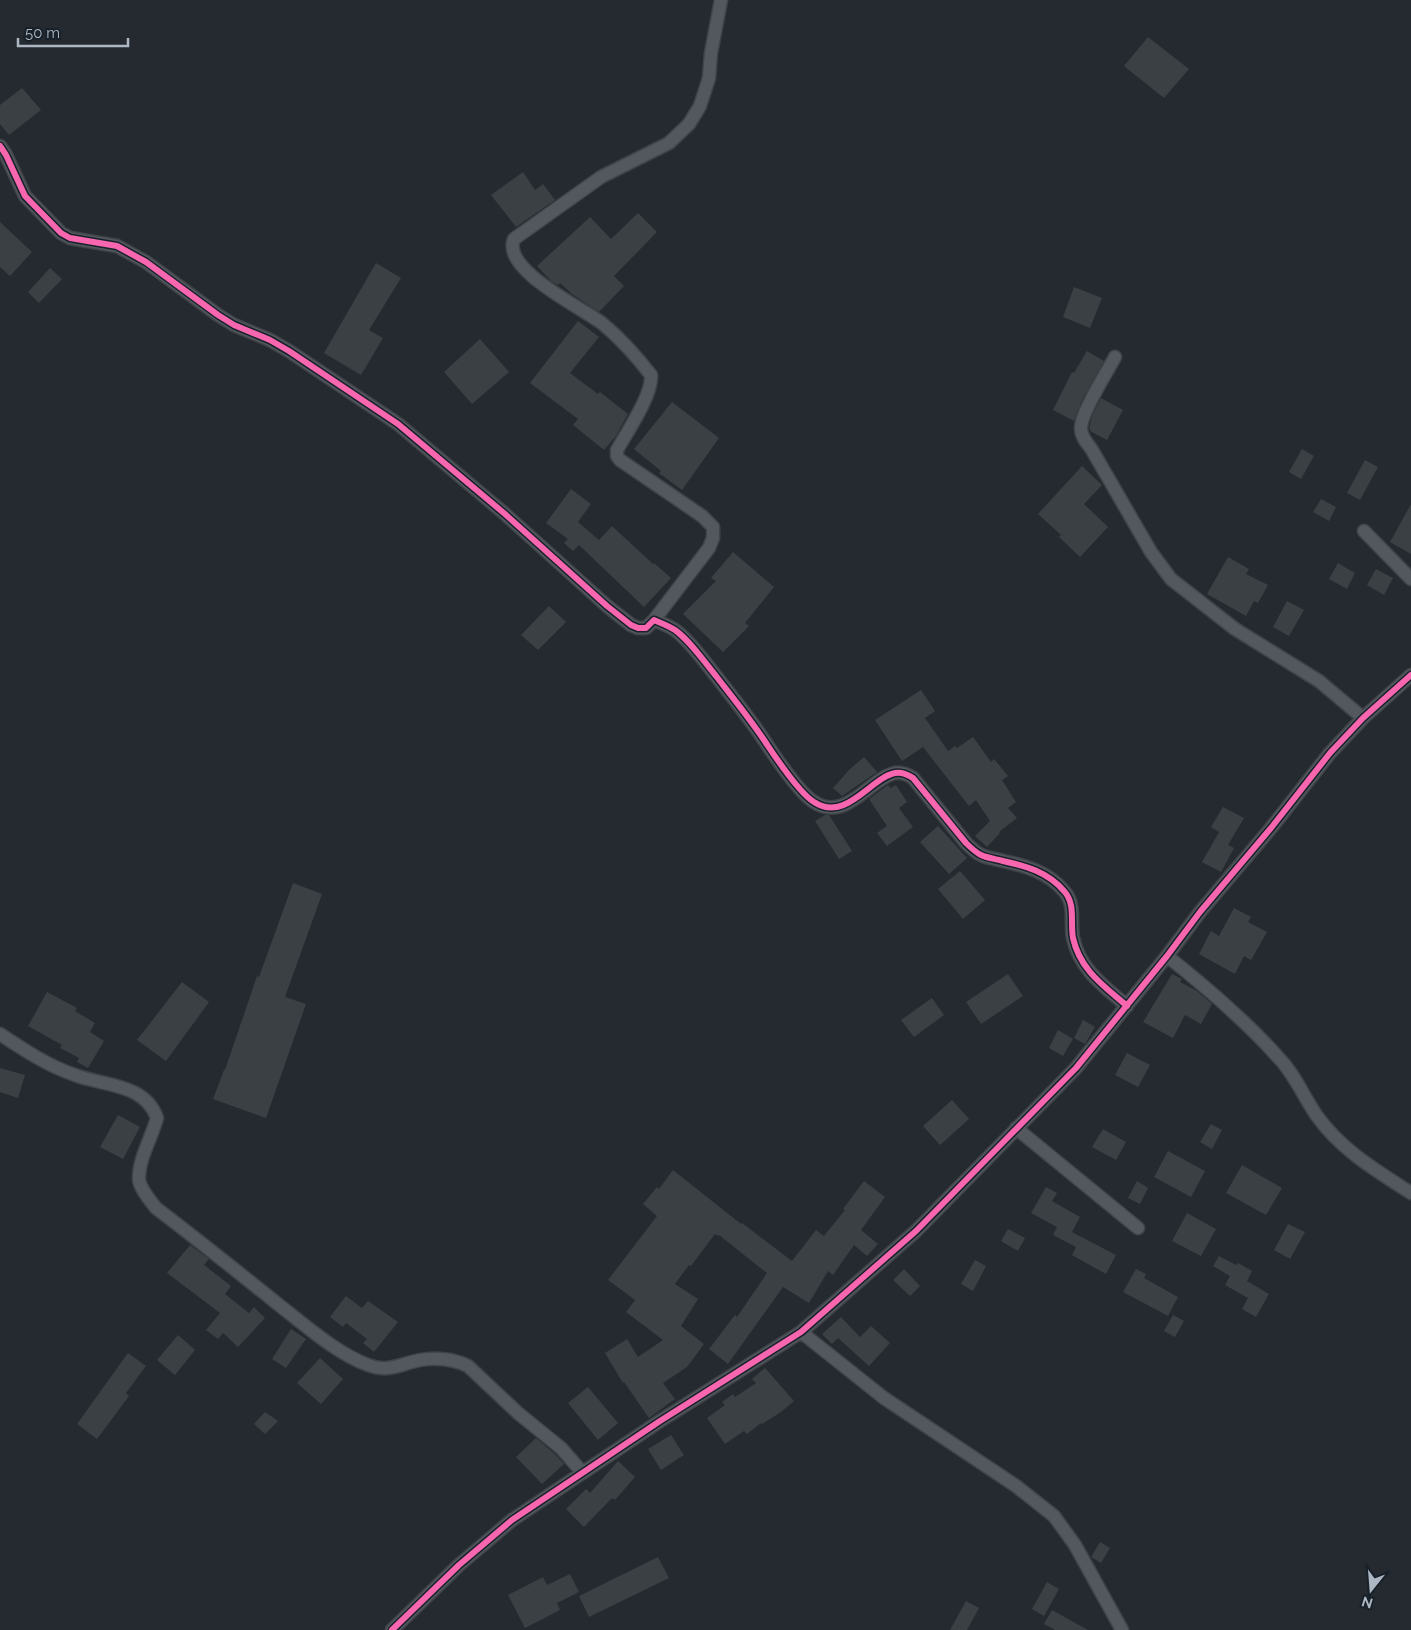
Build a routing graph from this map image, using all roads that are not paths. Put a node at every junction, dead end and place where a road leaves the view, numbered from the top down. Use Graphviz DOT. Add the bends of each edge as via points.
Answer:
graph roads {
  1 [pos="722,0"];
  2 [pos="0,146"];
  3 [pos="1115,357"];
  4 [pos="1364,531"];
  5 [pos="1411,580"];
  6 [pos="654,620"];
  7 [pos="1411,675"];
  8 [pos="1363,718"];
  9 [pos="1167,956"];
  10 [pos="1127,1006"];
  11 [pos="0,1034"];
  12 [pos="1016,1128"];
  13 [pos="1411,1193"];
  14 [pos="1138,1228"];
  15 [pos="802,1332"];
  16 [pos="582,1472"];
  17 [pos="392,1630"];
  18 [pos="1122,1630"];
  1 -- 6 [label="street" via="709,78 700,106 689,124 669,143 601,177 514,239 512,244 512,251 527,272 604,324 651,374 648,394 617,450 617,456 713,527 709,548"];
  2 -- 6 [label="street" via="25,196 61,233 70,238 117,246 146,262 234,325 289,351 398,424 631,626 646,628"];
  3 -- 8 [label="street" via="1084,416 1082,436 1151,552 1181,587 1235,629 1319,681"];
  4 -- 5 [label="street"];
  6 -- 10 [label="street" via="675,630 695,648 753,723 779,764 811,801 827,808 836,807 852,801 889,775 896,772 907,774 974,850 990,858 1026,866 1055,882 1070,901 1073,936 1081,960 1096,980"];
  7 -- 8 [label="street"];
  8 -- 9 [label="street" via="1330,753"];
  9 -- 10 [label="street"];
  9 -- 13 [label="street" via="1224,1003 1278,1057 1317,1115 1341,1143 1371,1168"];
  10 -- 12 [label="street" via="1076,1068"];
  11 -- 16 [label="street" via="38,1059 74,1075 128,1089 146,1101 157,1118 139,1178 156,1208 319,1336 372,1367 393,1368 420,1360 443,1359 468,1366 561,1448"];
  12 -- 14 [label="street"];
  12 -- 15 [label="street" via="916,1231"];
  15 -- 16 [label="street"];
  15 -- 18 [label="street" via="884,1398 1008,1481 1054,1516 1075,1545"];
  16 -- 17 [label="street" via="484,1542"];
}
